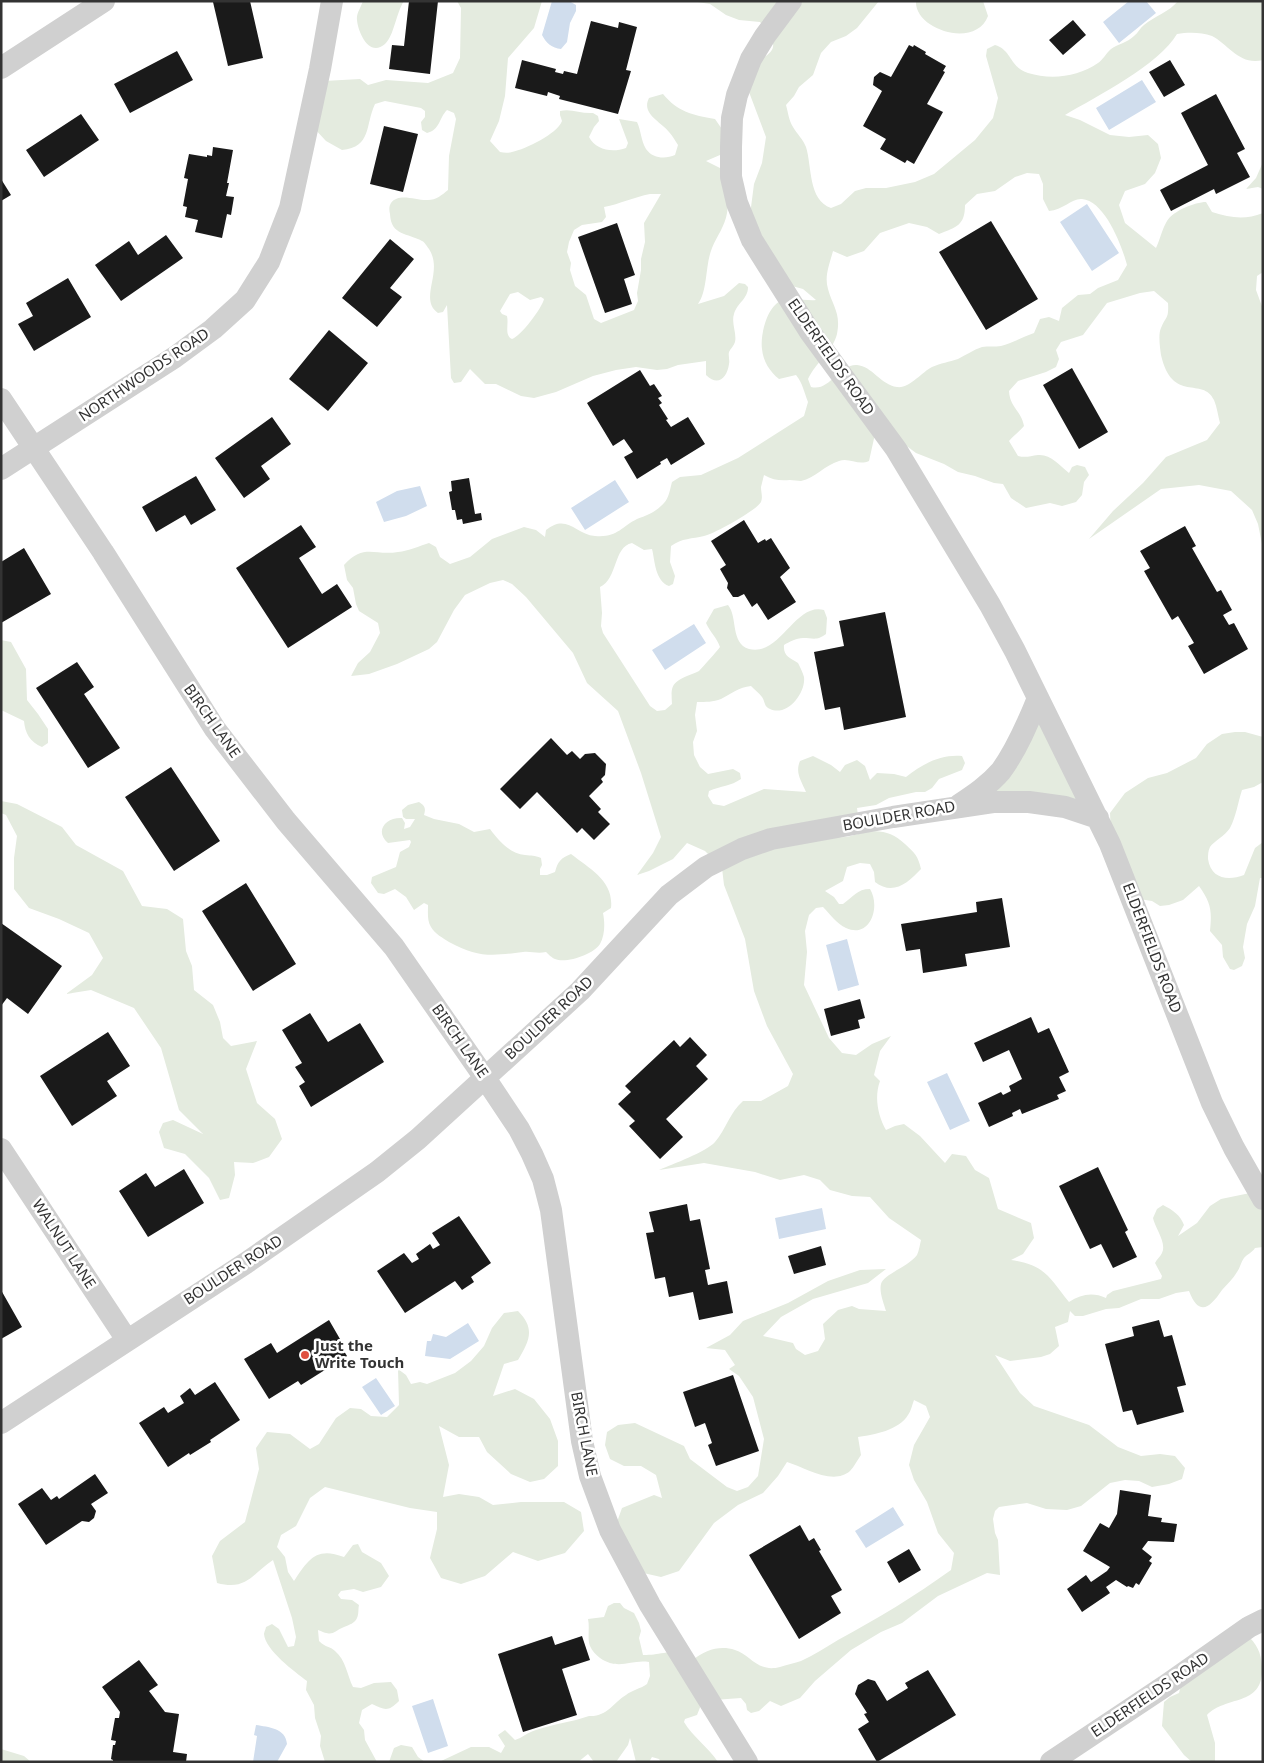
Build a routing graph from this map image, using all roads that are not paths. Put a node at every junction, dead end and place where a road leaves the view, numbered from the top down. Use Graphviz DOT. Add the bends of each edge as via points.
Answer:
graph roads {
  1 [pos="104,1"];
  2 [pos="332,1"];
  3 [pos="790,1"];
  4 [pos="1,68"];
  5 [pos="1,400"];
  6 [pos="33,448"];
  7 [pos="1,469"];
  8 [pos="1038,698"];
  9 [pos="957,806"];
  10 [pos="1098,818"];
  11 [pos="485,1078"];
  12 [pos="1,1149"];
  13 [pos="1263,1199"];
  14 [pos="127,1340"];
  15 [pos="1,1423"];
  16 [pos="1258,1619"];
  17 [pos="747,1762"];
  18 [pos="1051,1762"];
  1 -- 4 [label="street"];
  2 -- 6 [label="street, NORTHWOODS ROAD" via="290,208 269,262 245,300 176,357"];
  3 -- 8 [label="street, ELDERFIELDS ROAD" via="751,59 737,95 730,147 737,203 752,240 810,332 901,457 990,605"];
  5 -- 6 [label="street, BIRCH LANE"];
  6 -- 7 [label="street, NORTHWOODS ROAD"];
  6 -- 11 [label="street, BIRCH LANE" via="103,552 214,729 286,821 394,947"];
  8 -- 9 [label="street" via="1022,736 1000,771 980,791"];
  8 -- 10 [label="street, ELDERFIELDS ROAD"];
  9 -- 10 [label="street, BOULDER ROAD" via="1030,802 1065,807"];
  9 -- 11 [label="street, BOULDER ROAD" via="771,839 706,867 669,895 580,991"];
  10 -- 13 [label="street, ELDERFIELDS ROAD" via="1212,1103"];
  11 -- 14 [label="street, BOULDER ROAD" via="378,1172"];
  11 -- 17 [label="street, BIRCH LANE" via="519,1129 543,1179 551,1210 582,1441 590,1476 610,1530 650,1605"];
  12 -- 14 [label="street, WALNUT LANE"];
  14 -- 15 [label="street, BOULDER ROAD"];
  16 -- 18 [label="street, ELDERFIELDS ROAD"];
}
